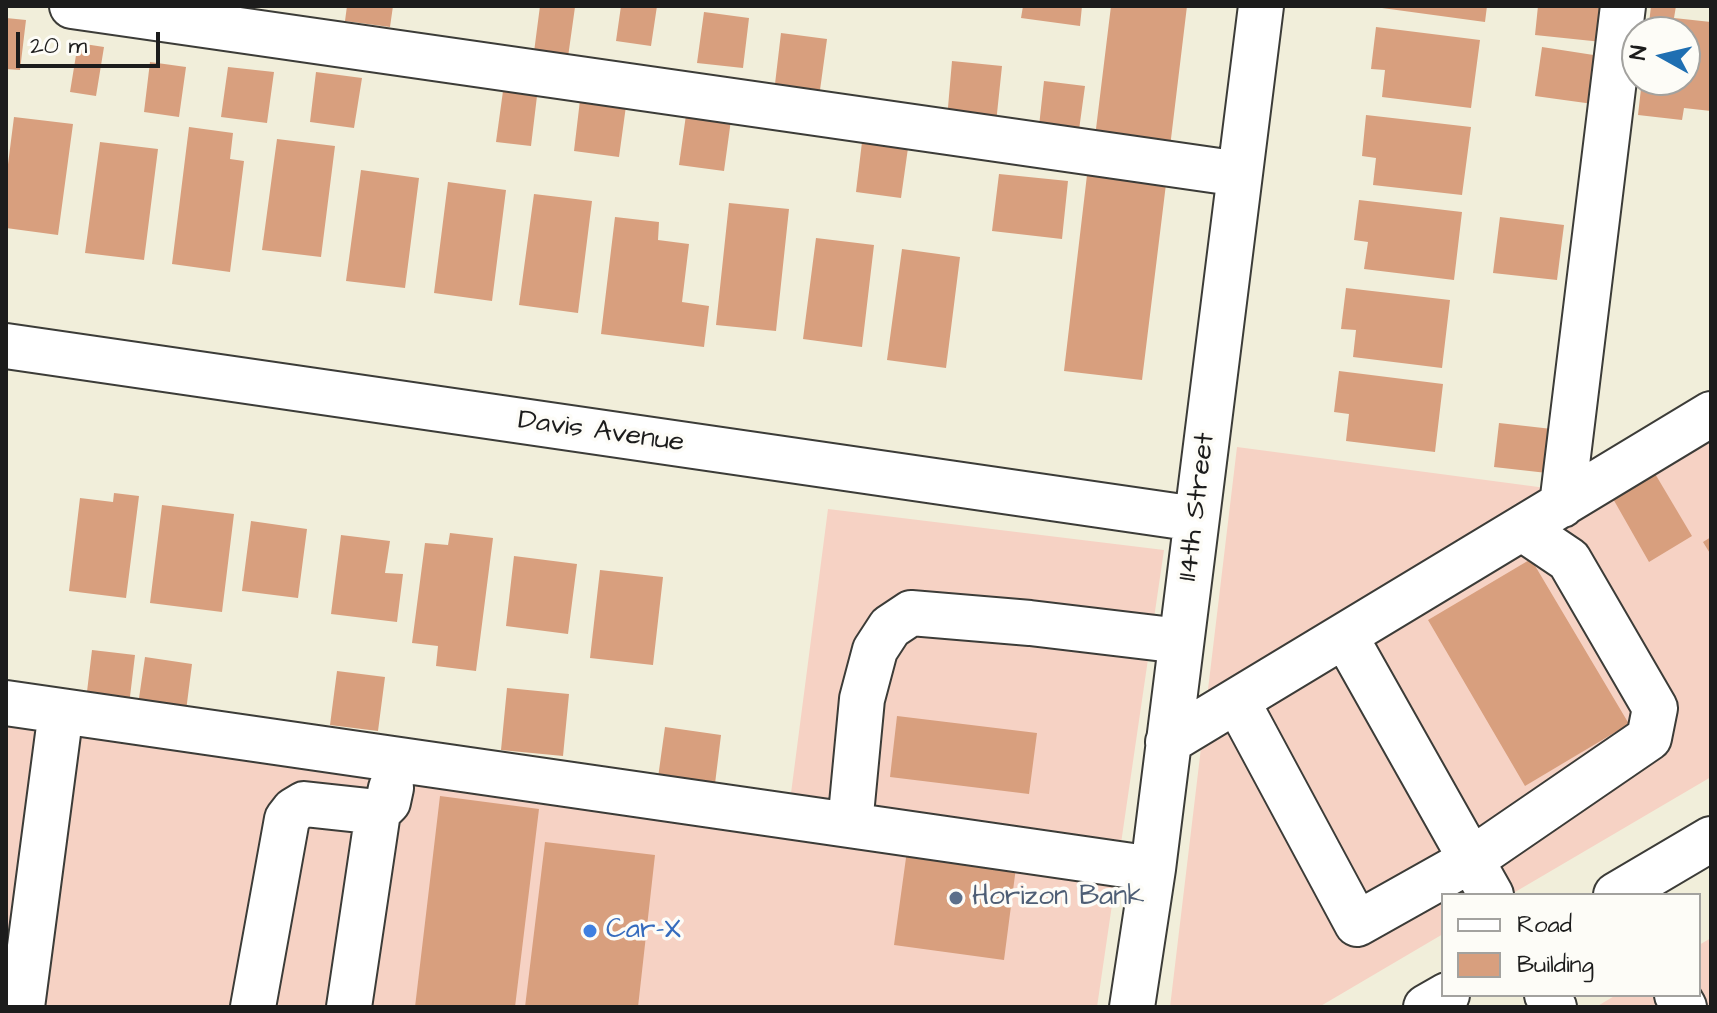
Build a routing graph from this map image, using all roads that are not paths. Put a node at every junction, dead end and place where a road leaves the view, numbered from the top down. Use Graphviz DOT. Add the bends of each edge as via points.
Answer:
graph roads {
  1 [pos="72,6"];
  2 [pos="1261,6"];
  3 [pos="1623,6"];
  4 [pos="1240,174"];
  5 [pos="6,346"];
  6 [pos="1711,414"];
  7 [pos="1562,505"];
  8 [pos="1196,519"];
  9 [pos="1523,529"];
  10 [pos="1345,636"];
  11 [pos="1181,641"];
  12 [pos="1237,701"];
  13 [pos="6,703"];
  14 [pos="61,711"];
  15 [pos="1168,742"];
  16 [pos="399,760"];
  17 [pos="378,812"];
  18 [pos="850,825"];
  19 [pos="1711,839"];
  20 [pos="1153,869"];
  21 [pos="1481,878"];
  22 [pos="1619,893"];
  23 [pos="1444,997"];
  24 [pos="22,1007"];
  25 [pos="253,1007"];
  26 [pos="349,1007"];
  27 [pos="1132,1007"];
  28 [pos="1426,1007"];
  1 -- 4 [label="street"];
  2 -- 4 [label="street, 114th Street"];
  3 -- 7 [label="street"];
  4 -- 8 [label="street, 114th Street"];
  5 -- 8 [label="street, Davis Avenue"];
  6 -- 7 [label="street"];
  7 -- 9 [label="street"];
  8 -- 11 [label="street, 114th Street"];
  9 -- 10 [label="street"];
  9 -- 21 [label="street" via="1569,560 1655,708 1649,738"];
  10 -- 12 [label="street"];
  10 -- 21 [label="street"];
  11 -- 15 [label="street, 114th Street"];
  11 -- 18 [label="street" via="911,613 890,627 875,650 862,699"];
  12 -- 15 [label="street"];
  12 -- 21 [label="street" via="1357,924"];
  13 -- 14 [label="street"];
  14 -- 16 [label="street"];
  14 -- 24 [label="street"];
  15 -- 20 [label="street, 114th Street"];
  16 -- 17 [label="street" via="388,802"];
  16 -- 18 [label="street"];
  17 -- 25 [label="street" via="304,804 287,819"];
  17 -- 26 [label="street"];
  18 -- 20 [label="street"];
  19 -- 22 [label="street"];
  20 -- 27 [label="street, 114th Street"];
  23 -- 28 [label="street"];
}
